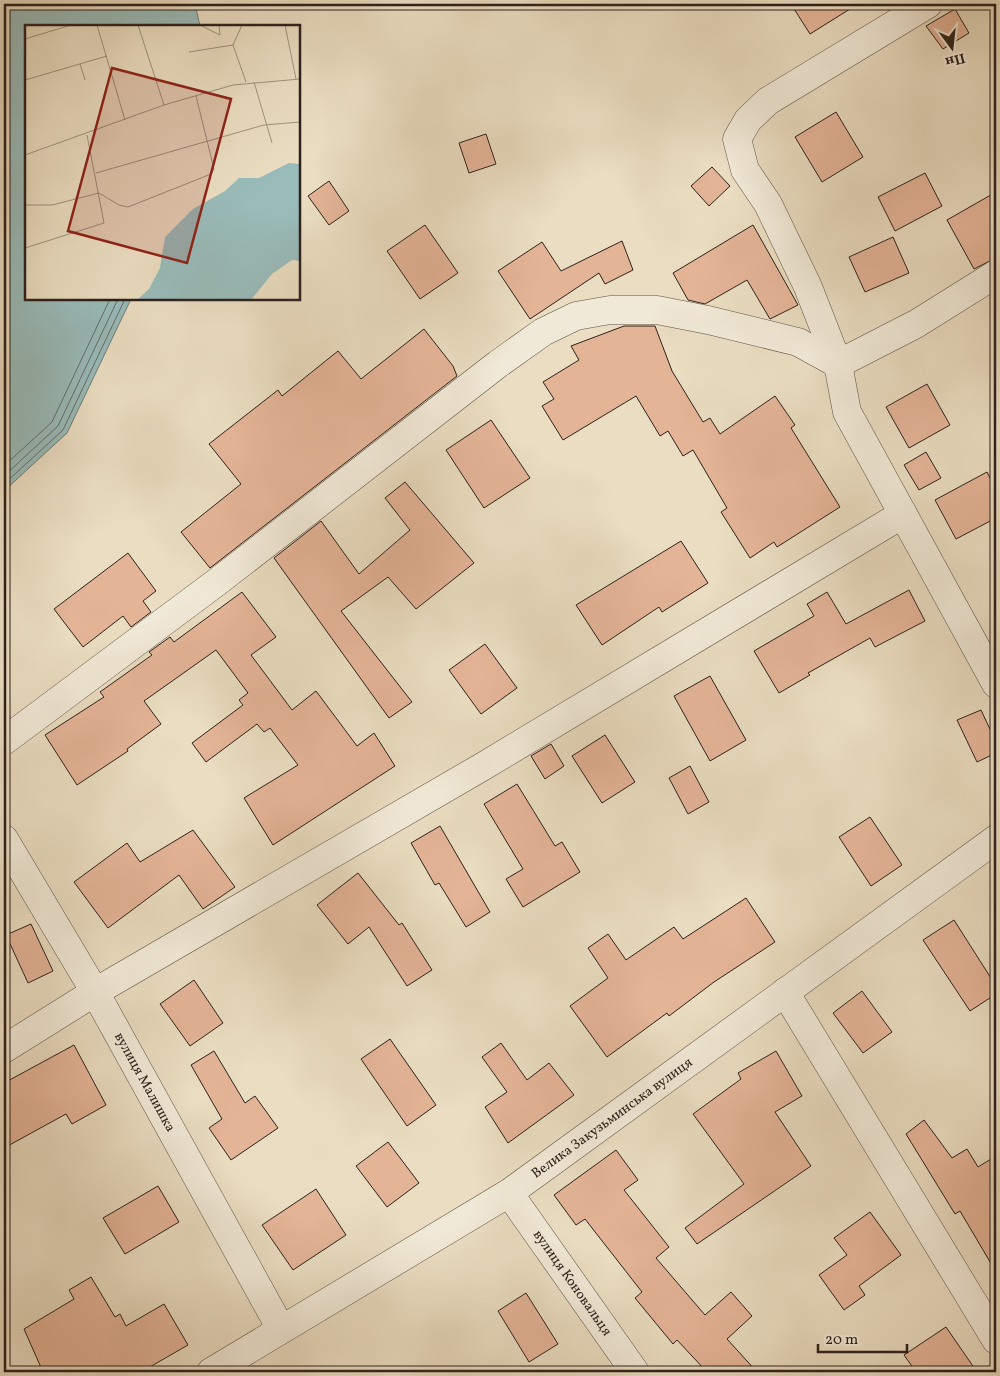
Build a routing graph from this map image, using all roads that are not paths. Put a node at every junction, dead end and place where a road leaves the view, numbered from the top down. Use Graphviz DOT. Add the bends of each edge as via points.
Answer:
graph roads {
  1 [pos="928,4"];
  2 [pos="996,274"];
  3 [pos="838,364"];
  4 [pos="903,514"];
  5 [pos="996,684"];
  6 [pos="4,741"];
  7 [pos="4,839"];
  8 [pos="996,839"];
  9 [pos="95,992"];
  10 [pos="785,992"];
  11 [pos="4,1049"];
  12 [pos="509,1193"];
  13 [pos="281,1329"];
  14 [pos="996,1340"];
  15 [pos="211,1372"];
  16 [pos="634,1372"];
  1 -- 3 [label="street" via="768,101 748,120 737,140 746,170 768,204 808,287"];
  2 -- 3 [label="street" via="916,324"];
  3 -- 4 [label="street" via="847,412"];
  3 -- 6 [label="street" via="798,342 657,310 610,310 576,316 542,332 498,364 217,582"];
  4 -- 5 [label="street"];
  4 -- 9 [label="street" via="482,767"];
  7 -- 9 [label="street, вулиця Малишка"];
  8 -- 10 [label="street, Велика Закузьминська вулиця"];
  9 -- 11 [label="street"];
  9 -- 13 [label="street, вулиця Малишка"];
  10 -- 12 [label="street, Велика Закузьминська вулиця"];
  10 -- 14 [label="street"];
  12 -- 13 [label="street, Велика Закузьминська вулиця"];
  12 -- 16 [label="street, вулиця Коновальця"];
  13 -- 15 [label="street, Велика Закузьминська вулиця"];
}
